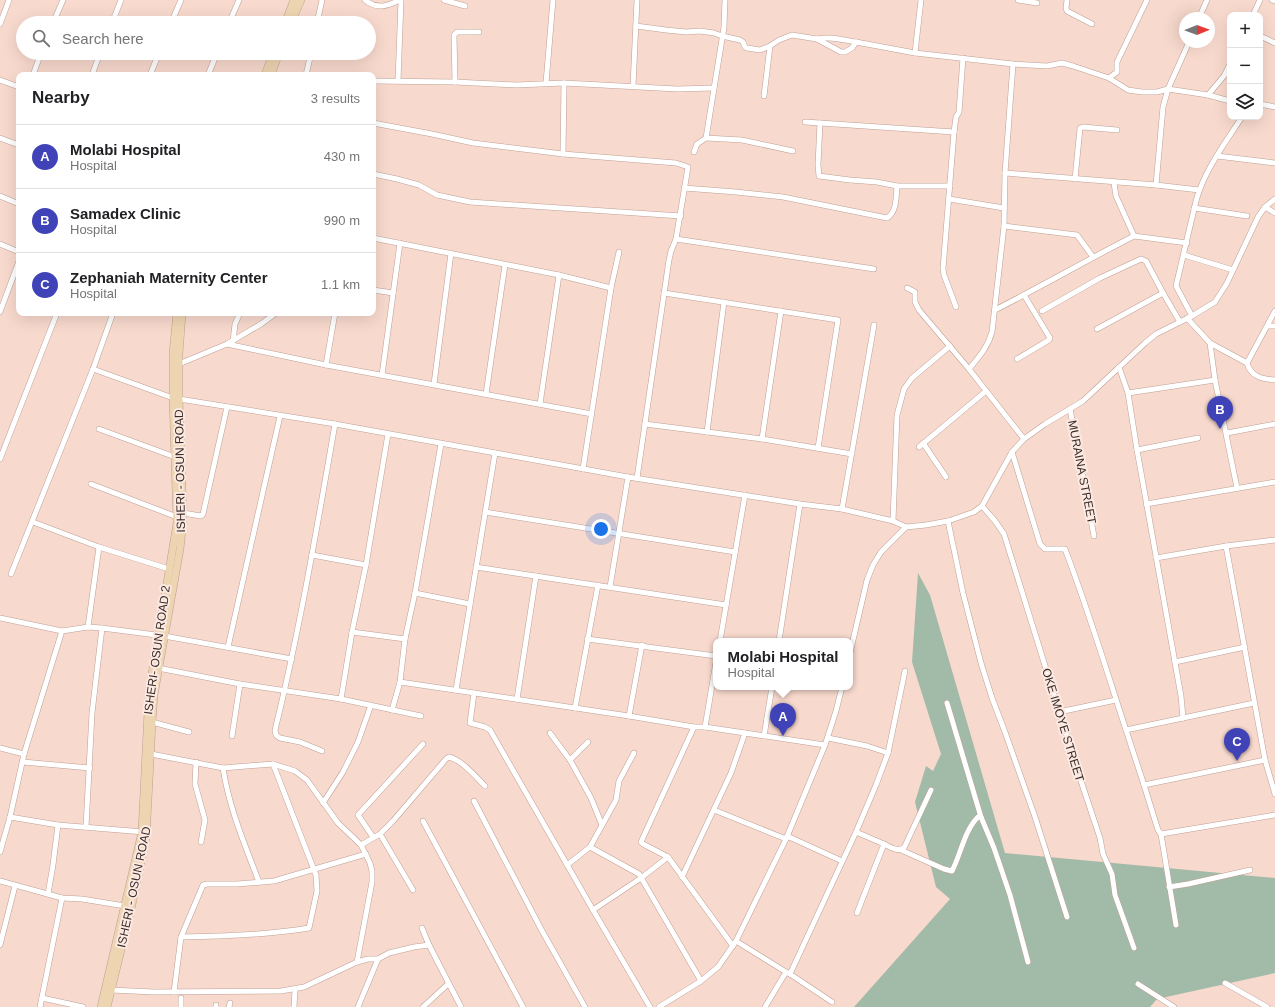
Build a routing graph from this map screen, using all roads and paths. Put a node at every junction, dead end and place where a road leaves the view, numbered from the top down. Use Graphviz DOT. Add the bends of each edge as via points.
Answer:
graph roads {
  1 [pos="9,0"];
  2 [pos="63,0"];
  3 [pos="121,0"];
  4 [pos="181,0"];
  5 [pos="238,0"];
  6 [pos="294,0"];
  7 [pos="300,0"];
  8 [pos="322,0"];
  9 [pos="365,0"];
  10 [pos="401,0"];
  11 [pos="444,0"];
  12 [pos="553,0"];
  13 [pos="637,0"];
  14 [pos="725,0"];
  15 [pos="921,0"];
  16 [pos="1018,0"];
  17 [pos="1067,0"];
  18 [pos="1147,0"];
  19 [pos="1207,0"];
  20 [pos="1260,0"];
  21 [pos="1037,3"];
  22 [pos="465,6"];
  23 [pos="1202,12"];
  24 [pos="1254,12"];
  25 [pos="56,16"];
  26 [pos="115,16"];
  27 [pos="175,16"];
  28 [pos="232,16"];
  29 [pos="288,16"];
  30 [pos="294,16"];
  31 [pos="319,16"];
  32 [pos="0,24"];
  33 [pos="1092,24"];
  34 [pos="636,26"];
  35 [pos="479,32"];
  36 [pos="722,36"];
  37 [pos="1263,37"];
  38 [pos="817,39"];
  39 [pos="856,42"];
  40 [pos="1275,43"];
  41 [pos="770,46"];
  42 [pos="1186,48"];
  43 [pos="915,53"];
  44 [pos="963,58"];
  45 [pos="38,60"];
  46 [pos="97,60"];
  47 [pos="156,60"];
  48 [pos="214,60"];
  49 [pos="271,60"];
  50 [pos="276,60"];
  51 [pos="309,60"];
  52 [pos="1013,64"];
  53 [pos="1227,70"];
  54 [pos="34,72"];
  55 [pos="93,72"];
  56 [pos="151,72"];
  57 [pos="209,72"];
  58 [pos="266,72"];
  59 [pos="271,72"];
  60 [pos="307,72"];
  61 [pos="1109,78"];
  62 [pos="0,80"];
  63 [pos="376,81"];
  64 [pos="398,81"];
  65 [pos="455,82"];
  66 [pos="546,83"];
  67 [pos="564,83"];
  68 [pos="16,86"];
  69 [pos="633,86"];
  70 [pos="714,88"];
  71 [pos="1168,89"];
  72 [pos="1208,95"];
  73 [pos="764,96"];
  74 [pos="1227,101"];
  75 [pos="1263,105"];
  76 [pos="1275,107"];
  77 [pos="1240,120"];
  78 [pos="805,122"];
  79 [pos="820,123"];
  80 [pos="376,125"];
  81 [pos="1117,130"];
  82 [pos="954,132"];
  83 [pos="0,138"];
  84 [pos="706,138"];
  85 [pos="16,145"];
  86 [pos="793,151"];
  87 [pos="694,152"];
  88 [pos="563,154"];
  89 [pos="1217,156"];
  90 [pos="1275,163"];
  91 [pos="1005,173"];
  92 [pos="376,175"];
  93 [pos="1075,179"];
  94 [pos="1114,183"];
  95 [pos="1156,185"];
  96 [pos="897,186"];
  97 [pos="950,186"];
  98 [pos="684,188"];
  99 [pos="1199,190"];
  100 [pos="0,196"];
  101 [pos="949,199"];
  102 [pos="1275,199"];
  103 [pos="16,203"];
  104 [pos="1004,208"];
  105 [pos="1194,208"];
  106 [pos="1265,208"];
  107 [pos="1275,213"];
  108 [pos="681,216"];
  109 [pos="1247,216"];
  110 [pos="1004,226"];
  111 [pos="1134,236"];
  112 [pos="376,238"];
  113 [pos="676,239"];
  114 [pos="400,242"];
  115 [pos="1187,243"];
  116 [pos="0,244"];
  117 [pos="16,251"];
  118 [pos="619,252"];
  119 [pos="452,253"];
  120 [pos="1184,255"];
  121 [pos="1093,257"];
  122 [pos="505,265"];
  123 [pos="16,269"];
  124 [pos="874,269"];
  125 [pos="1233,270"];
  126 [pos="559,275"];
  127 [pos="611,288"];
  128 [pos="907,288"];
  129 [pos="376,290"];
  130 [pos="393,293"];
  131 [pos="664,293"];
  132 [pos="1163,293"];
  133 [pos="1024,295"];
  134 [pos="724,302"];
  135 [pos="956,307"];
  136 [pos="995,310"];
  137 [pos="781,311"];
  138 [pos="1042,311"];
  139 [pos="1275,311"];
  140 [pos="0,312"];
  141 [pos="56,316"];
  142 [pos="113,316"];
  143 [pos="177,316"];
  144 [pos="182,316"];
  145 [pos="239,316"];
  146 [pos="272,316"];
  147 [pos="334,316"];
  148 [pos="1189,317"];
  149 [pos="1180,322"];
  150 [pos="874,325"];
  151 [pos="1268,326"];
  152 [pos="1275,326"];
  153 [pos="1097,329"];
  154 [pos="233,341"];
  155 [pos="1210,343"];
  156 [pos="227,344"];
  157 [pos="950,346"];
  158 [pos="1017,359"];
  159 [pos="1247,363"];
  160 [pos="179,364"];
  161 [pos="326,365"];
  162 [pos="1119,367"];
  163 [pos="93,369"];
  164 [pos="969,369"];
  165 [pos="382,374"];
  166 [pos="1215,380"];
  167 [pos="1275,380"];
  168 [pos="434,384"];
  169 [pos="986,391"];
  170 [pos="1128,393"];
  171 [pos="486,394"];
  172 [pos="176,398"];
  173 [pos="540,404"];
  174 [pos="227,407"];
  175 [pos="1070,409"];
  176 [pos="592,414"];
  177 [pos="280,416"];
  178 [pos="335,424"];
  179 [pos="644,424"];
  180 [pos="1275,424"];
  181 [pos="99,428"];
  182 [pos="707,432"];
  183 [pos="1227,433"];
  184 [pos="388,434"];
  185 [pos="1198,438"];
  186 [pos="762,439"];
  187 [pos="1024,439"];
  188 [pos="441,444"];
  189 [pos="818,448"];
  190 [pos="1137,450"];
  191 [pos="1012,452"];
  192 [pos="496,453"];
  193 [pos="852,454"];
  194 [pos="175,457"];
  195 [pos="0,459"];
  196 [pos="584,469"];
  197 [pos="628,477"];
  198 [pos="946,477"];
  199 [pos="637,478"];
  200 [pos="1275,482"];
  201 [pos="91,484"];
  202 [pos="1237,488"];
  203 [pos="745,495"];
  204 [pos="800,504"];
  205 [pos="1146,504"];
  206 [pos="982,506"];
  207 [pos="842,509"];
  208 [pos="485,512"];
  209 [pos="180,515"];
  210 [pos="893,521"];
  211 [pos="948,521"];
  212 [pos="33,522"];
  213 [pos="906,527"];
  214 [pos="620,533"];
  215 [pos="1094,536"];
  216 [pos="1275,540"];
  217 [pos="1226,546"];
  218 [pos="99,547"];
  219 [pos="735,552"];
  220 [pos="312,555"];
  221 [pos="1156,558"];
  222 [pos="366,565"];
  223 [pos="476,567"];
  224 [pos="169,569"];
  225 [pos="11,574"];
  226 [pos="536,576"];
  227 [pos="598,585"];
  228 [pos="610,587"];
  229 [pos="415,593"];
  230 [pos="470,604"];
  231 [pos="726,605"];
  232 [pos="0,618"];
  233 [pos="88,626"];
  234 [pos="102,628"];
  235 [pos="62,631"];
  236 [pos="352,632"];
  237 [pos="161,636"];
  238 [pos="720,638"];
  239 [pos="779,638"];
  240 [pos="405,639"];
  241 [pos="587,639"];
  242 [pos="853,640"];
  243 [pos="642,646"];
  244 [pos="228,647"];
  245 [pos="1245,647"];
  246 [pos="713,656"];
  247 [pos="292,659"];
  248 [pos="1175,662"];
  249 [pos="158,668"];
  250 [pos="905,671"];
  251 [pos="713,680"];
  252 [pos="400,682"];
  253 [pos="240,684"];
  254 [pos="285,690"];
  255 [pos="456,690"];
  256 [pos="772,690"];
  257 [pos="841,690"];
  258 [pos="474,693"];
  259 [pos="341,699"];
  260 [pos="517,699"];
  261 [pos="1116,700"];
  262 [pos="947,703"];
  263 [pos="1254,703"];
  264 [pos="371,705"];
  265 [pos="575,708"];
  266 [pos="392,710"];
  267 [pos="1059,712"];
  268 [pos="421,716"];
  269 [pos="629,716"];
  270 [pos="1183,718"];
  271 [pos="152,722"];
  272 [pos="694,727"];
  273 [pos="705,727"];
  274 [pos="1126,730"];
  275 [pos="189,732"];
  276 [pos="550,733"];
  277 [pos="745,733"];
  278 [pos="232,736"];
  279 [pos="764,736"];
  280 [pos="828,738"];
  281 [pos="588,742"];
  282 [pos="424,744"];
  283 [pos="825,745"];
  284 [pos="0,748"];
  285 [pos="322,751"];
  286 [pos="634,752"];
  287 [pos="888,752"];
  288 [pos="24,754"];
  289 [pos="151,754"];
  290 [pos="570,760"];
  291 [pos="1265,760"];
  292 [pos="23,762"];
  293 [pos="196,762"];
  294 [pos="272,764"];
  295 [pos="90,768"];
  296 [pos="223,768"];
  297 [pos="1144,784"];
  298 [pos="485,786"];
  299 [pos="931,790"];
  300 [pos="1275,794"];
  301 [pos="474,801"];
  302 [pos="323,803"];
  303 [pos="714,810"];
  304 [pos="1275,815"];
  305 [pos="10,817"];
  306 [pos="981,817"];
  307 [pos="423,821"];
  308 [pos="58,824"];
  309 [pos="602,825"];
  310 [pos="86,827"];
  311 [pos="144,832"];
  312 [pos="856,832"];
  313 [pos="380,834"];
  314 [pos="1161,834"];
  315 [pos="373,837"];
  316 [pos="786,837"];
  317 [pos="201,842"];
  318 [pos="884,844"];
  319 [pos="360,845"];
  320 [pos="590,848"];
  321 [pos="901,850"];
  322 [pos="0,852"];
  323 [pos="366,854"];
  324 [pos="668,857"];
  325 [pos="842,861"];
  326 [pos="567,865"];
  327 [pos="313,870"];
  328 [pos="1250,870"];
  329 [pos="682,876"];
  330 [pos="641,878"];
  331 [pos="0,882"];
  332 [pos="259,882"];
  333 [pos="15,886"];
  334 [pos="1169,887"];
  335 [pos="413,890"];
  336 [pos="48,894"];
  337 [pos="62,898"];
  338 [pos="125,906"];
  339 [pos="593,910"];
  340 [pos="857,913"];
  341 [pos="1067,917"];
  342 [pos="1176,925"];
  343 [pos="422,928"];
  344 [pos="181,937"];
  345 [pos="734,944"];
  346 [pos="0,945"];
  347 [pos="428,945"];
  348 [pos="1134,948"];
  349 [pos="378,959"];
  350 [pos="358,962"];
  351 [pos="1028,962"];
  352 [pos="788,973"];
  353 [pos="701,981"];
  354 [pos="1225,983"];
  355 [pos="448,984"];
  356 [pos="1138,984"];
  357 [pos="295,989"];
  358 [pos="111,990"];
  359 [pos="174,992"];
  360 [pos="42,998"];
  361 [pos="182,998"];
  362 [pos="832,1002"];
  363 [pos="669,1005"];
  364 [pos="40,1007"];
  365 [pos="82,1007"];
  366 [pos="101,1007"];
  367 [pos="107,1007"];
  368 [pos="182,1007"];
  369 [pos="294,1007"];
  370 [pos="358,1007"];
  371 [pos="423,1007"];
  372 [pos="461,1007"];
  373 [pos="523,1007"];
  374 [pos="585,1007"];
  375 [pos="650,1007"];
  376 [pos="659,1007"];
  377 [pos="765,1007"];
  378 [pos="1174,1007"];
  379 [pos="1267,1007"];
  1 -- 32 [label="street"];
  2 -- 25 [label="street"];
  3 -- 26 [label="street"];
  4 -- 27 [label="street"];
  5 -- 28 [label="street"];
  6 -- 29 [label="main road"];
  7 -- 30 [label="main road"];
  8 -- 31 [label="street"];
  9 -- 10 [label="street" via="378,6"];
  10 -- 64 [label="street"];
  11 -- 22 [label="street"];
  12 -- 66 [label="street"];
  13 -- 34 [label="street"];
  14 -- 36 [label="street"];
  15 -- 43 [label="street"];
  16 -- 21 [label="street"];
  17 -- 33 [label="street" via="1067,11"];
  18 -- 61 [label="street" via="1117,62 1117,72"];
  19 -- 23 [label="street"];
  20 -- 24 [label="street"];
  34 -- 36 [label="street" via="673,31 700,31"];
  34 -- 69 [label="street"];
  35 -- 65 [label="street" via="454,34"];
  36 -- 41 [label="street" via="740,40 746,48 760,50"];
  36 -- 70 [label="street"];
  37 -- 40 [label="street"];
  38 -- 39 [label="street" via="825,37"];
  38 -- 39 [label="street" via="841,52 846,52"];
  38 -- 41 [label="street" via="792,35"];
  39 -- 43 [label="street"];
  41 -- 73 [label="street"];
  42 -- 71 [label="street"];
  43 -- 44 [label="street"];
  44 -- 52 [label="street"];
  44 -- 82 [label="street" via="959,112"];
  45 -- 54 [label="street"];
  46 -- 55 [label="street"];
  47 -- 56 [label="street"];
  48 -- 57 [label="street"];
  49 -- 58 [label="main road"];
  50 -- 59 [label="main road"];
  51 -- 60 [label="street"];
  52 -- 61 [label="street" via="1048,66 1062,63"];
  52 -- 91 [label="street"];
  53 -- 72 [label="street"];
  61 -- 71 [label="street" via="1128,90 1157,92"];
  62 -- 68 [label="street"];
  63 -- 64 [label="street"];
  64 -- 65 [label="street"];
  65 -- 66 [label="street" via="516,85"];
  66 -- 67 [label="street"];
  67 -- 69 [label="street"];
  67 -- 88 [label="street"];
  69 -- 70 [label="street"];
  70 -- 84 [label="street"];
  71 -- 72 [label="street"];
  71 -- 95 [label="street" via="1161,122"];
  72 -- 74 [label="street"];
  75 -- 76 [label="street"];
  77 -- 89 [label="street"];
  78 -- 79 [label="street"];
  79 -- 82 [label="street"];
  79 -- 96 [label="street" via="819,176"];
  80 -- 88 [label="street" via="473,143"];
  81 -- 93 [label="street" via="1080,128"];
  82 -- 97 [label="street"];
  83 -- 85 [label="street"];
  84 -- 86 [label="street" via="742,140"];
  84 -- 87 [label="street" via="697,144"];
  88 -- 98 [label="street" via="682,165 688,168"];
  89 -- 90 [label="street"];
  89 -- 99 [label="street"];
  91 -- 93 [label="street"];
  91 -- 104 [label="street"];
  92 -- 108 [label="street" via="419,186 437,195 470,202"];
  93 -- 94 [label="street"];
  94 -- 95 [label="street"];
  94 -- 111 [label="street" via="1116,196"];
  95 -- 99 [label="street"];
  96 -- 97 [label="street"];
  96 -- 98 [label="street" via="894,211 887,218 782,196"];
  97 -- 101 [label="street"];
  98 -- 108 [label="street"];
  99 -- 105 [label="street"];
  100 -- 103 [label="street"];
  101 -- 104 [label="street"];
  101 -- 135 [label="street" via="943,269"];
  102 -- 106 [label="street"];
  104 -- 110 [label="street"];
  105 -- 109 [label="street"];
  105 -- 115 [label="street"];
  106 -- 107 [label="street"];
  106 -- 125 [label="street" via="1258,217"];
  108 -- 113 [label="street"];
  110 -- 121 [label="street" via="1077,235"];
  110 -- 136 [label="street"];
  111 -- 115 [label="street"];
  111 -- 121 [label="street"];
  112 -- 114 [label="street"];
  113 -- 124 [label="street"];
  113 -- 131 [label="street" via="671,251"];
  114 -- 119 [label="street"];
  114 -- 130 [label="street"];
  115 -- 120 [label="street"];
  116 -- 117 [label="street"];
  118 -- 127 [label="street"];
  119 -- 122 [label="street"];
  119 -- 168 [label="street"];
  120 -- 125 [label="street"];
  120 -- 148 [label="street" via="1176,286"];
  121 -- 133 [label="street"];
  122 -- 126 [label="street"];
  122 -- 171 [label="street"];
  123 -- 140 [label="street"];
  125 -- 148 [label="street" via="1215,302"];
  126 -- 127 [label="street"];
  126 -- 173 [label="street"];
  127 -- 176 [label="street"];
  128 -- 157 [label="street" via="914,292 916,306"];
  129 -- 130 [label="street"];
  130 -- 165 [label="street"];
  131 -- 134 [label="street"];
  131 -- 179 [label="street"];
  132 -- 138 [label="street" via="1146,261 1141,259 1100,278"];
  132 -- 149 [label="street"];
  132 -- 153 [label="street"];
  133 -- 136 [label="street"];
  133 -- 158 [label="street" via="1050,338"];
  134 -- 137 [label="street"];
  134 -- 182 [label="street"];
  136 -- 164 [label="street" via="989,341"];
  137 -- 186 [label="street"];
  137 -- 189 [label="street" via="838,320"];
  139 -- 151 [label="street"];
  141 -- 195 [label="street"];
  142 -- 163 [label="street"];
  143 -- 172 [label="main road, ISHERI- OSUN ROAD 2" via="173,353"];
  144 -- 160 [label="main road, ISHERI - OSUN ROAD"];
  145 -- 154 [label="street"];
  146 -- 154 [label="street"];
  147 -- 161 [label="street"];
  148 -- 149 [label="street"];
  148 -- 155 [label="street"];
  149 -- 162 [label="street" via="1156,334"];
  150 -- 193 [label="street"];
  151 -- 152 [label="street"];
  151 -- 159 [label="street"];
  154 -- 156 [label="street"];
  155 -- 159 [label="street"];
  155 -- 166 [label="street"];
  156 -- 160 [label="street"];
  156 -- 161 [label="street"];
  157 -- 164 [label="street"];
  157 -- 210 [label="street" via="912,378 904,389 897,415"];
  159 -- 167 [label="street" via="1252,373 1260,378"];
  160 -- 172 [label="main road, ISHERI - OSUN ROAD"];
  161 -- 165 [label="street"];
  162 -- 170 [label="street"];
  162 -- 175 [label="street" via="1083,401"];
  163 -- 172 [label="street"];
  163 -- 212 [label="street"];
  164 -- 169 [label="street"];
  165 -- 168 [label="street"];
  166 -- 170 [label="street"];
  166 -- 183 [label="street"];
  168 -- 171 [label="street"];
  169 -- 187 [label="street"];
  169 -- 198 [label="street" via="921,445"];
  170 -- 190 [label="street"];
  171 -- 173 [label="street"];
  172 -- 174 [label="street"];
  172 -- 194 [label="main road, ISHERI- OSUN ROAD 2"];
  172 -- 209 [label="main road, ISHERI - OSUN ROAD"];
  173 -- 176 [label="street"];
  174 -- 177 [label="street"];
  174 -- 209 [label="street" via="203,514"];
  175 -- 187 [label="street"];
  175 -- 215 [label="street, MURAINA STREET"];
  176 -- 196 [label="street"];
  177 -- 178 [label="street"];
  177 -- 244 [label="street"];
  178 -- 184 [label="street"];
  178 -- 220 [label="street"];
  179 -- 182 [label="street"];
  179 -- 199 [label="street"];
  180 -- 183 [label="street"];
  181 -- 194 [label="street"];
  182 -- 186 [label="street"];
  183 -- 202 [label="street"];
  184 -- 188 [label="street"];
  184 -- 222 [label="street"];
  185 -- 190 [label="street"];
  186 -- 189 [label="street"];
  187 -- 191 [label="street"];
  188 -- 192 [label="street"];
  188 -- 229 [label="street"];
  189 -- 193 [label="street"];
  190 -- 205 [label="street"];
  191 -- 206 [label="street"];
  191 -- 261 [label="street" via="1040,544 1045,550 1066,549"];
  192 -- 196 [label="street"];
  192 -- 208 [label="street"];
  193 -- 207 [label="street"];
  194 -- 209 [label="main road, ISHERI- OSUN ROAD 2"];
  196 -- 197 [label="street"];
  197 -- 199 [label="street"];
  197 -- 214 [label="street"];
  199 -- 203 [label="street"];
  200 -- 202 [label="street"];
  201 -- 209 [label="street"];
  202 -- 205 [label="street"];
  203 -- 204 [label="street"];
  203 -- 219 [label="street"];
  204 -- 207 [label="street"];
  204 -- 239 [label="street"];
  205 -- 221 [label="street"];
  206 -- 211 [label="street" via="974,512"];
  206 -- 267 [label="street, OKE IMOYE STREET" via="1004,534"];
  207 -- 210 [label="street"];
  208 -- 214 [label="street"];
  208 -- 223 [label="street"];
  209 -- 224 [label="main road, ISHERI- OSUN ROAD 2"];
  209 -- 237 [label="main road, ISHERI - OSUN ROAD" via="180,548"];
  210 -- 213 [label="street"];
  211 -- 213 [label="street"];
  211 -- 341 [label="street" via="981,663"];
  212 -- 218 [label="street"];
  212 -- 225 [label="street"];
  213 -- 242 [label="street" via="881,552 874,565 867,580"];
  214 -- 219 [label="street"];
  214 -- 228 [label="street"];
  216 -- 217 [label="street"];
  217 -- 221 [label="street"];
  217 -- 245 [label="street"];
  218 -- 224 [label="street"];
  218 -- 233 [label="street"];
  219 -- 231 [label="street"];
  220 -- 222 [label="street"];
  220 -- 247 [label="street"];
  221 -- 248 [label="street"];
  222 -- 236 [label="street"];
  223 -- 226 [label="street"];
  223 -- 230 [label="street"];
  224 -- 237 [label="main road, ISHERI- OSUN ROAD 2"];
  226 -- 227 [label="street"];
  226 -- 260 [label="street"];
  227 -- 228 [label="street"];
  227 -- 241 [label="street"];
  228 -- 231 [label="street"];
  229 -- 230 [label="street"];
  229 -- 240 [label="street"];
  230 -- 255 [label="street"];
  231 -- 238 [label="street"];
  232 -- 235 [label="street"];
  233 -- 234 [label="street"];
  233 -- 235 [label="street"];
  234 -- 237 [label="street"];
  234 -- 295 [label="street" via="92,712"];
  235 -- 288 [label="street"];
  236 -- 240 [label="street"];
  236 -- 259 [label="street"];
  237 -- 244 [label="street"];
  237 -- 249 [label="main road, ISHERI - OSUN ROAD"];
  237 -- 311 [label="main road, ISHERI- OSUN ROAD 2" via="149,692"];
  240 -- 252 [label="street"];
  241 -- 243 [label="street"];
  241 -- 265 [label="street"];
  243 -- 246 [label="street"];
  243 -- 269 [label="street"];
  244 -- 247 [label="street"];
  245 -- 248 [label="street"];
  245 -- 263 [label="street"];
  247 -- 254 [label="street"];
  248 -- 270 [label="street"];
  249 -- 253 [label="street"];
  249 -- 271 [label="main road, ISHERI - OSUN ROAD"];
  250 -- 287 [label="street"];
  251 -- 273 [label="street"];
  252 -- 255 [label="street"];
  252 -- 266 [label="street"];
  253 -- 254 [label="street"];
  253 -- 278 [label="street"];
  254 -- 259 [label="street"];
  254 -- 285 [label="street" via="276,735"];
  255 -- 258 [label="street"];
  256 -- 279 [label="street"];
  257 -- 280 [label="street"];
  258 -- 260 [label="street"];
  258 -- 326 [label="street" via="470,722 490,730"];
  259 -- 264 [label="street"];
  260 -- 265 [label="street"];
  261 -- 267 [label="street"];
  261 -- 274 [label="street"];
  262 -- 306 [label="street"];
  263 -- 270 [label="street"];
  263 -- 291 [label="street"];
  264 -- 266 [label="street"];
  264 -- 302 [label="street" via="358,742"];
  265 -- 269 [label="street"];
  266 -- 268 [label="street"];
  267 -- 348 [label="street, OKE IMOYE STREET" via="1103,854 1112,874 1115,895"];
  269 -- 272 [label="street"];
  270 -- 274 [label="street"];
  271 -- 275 [label="street"];
  271 -- 289 [label="main road, ISHERI - OSUN ROAD"];
  272 -- 273 [label="street"];
  272 -- 324 [label="street" via="641,839 643,844"];
  273 -- 277 [label="street"];
  274 -- 297 [label="street"];
  276 -- 290 [label="street"];
  277 -- 279 [label="street"];
  277 -- 303 [label="street"];
  279 -- 283 [label="street"];
  280 -- 283 [label="street"];
  280 -- 287 [label="street"];
  281 -- 290 [label="street"];
  282 -- 315 [label="street" via="358,815"];
  283 -- 316 [label="street"];
  284 -- 288 [label="street"];
  286 -- 309 [label="street" via="619,781 616,800"];
  287 -- 312 [label="street"];
  288 -- 292 [label="street"];
  289 -- 293 [label="street"];
  289 -- 311 [label="main road, ISHERI - OSUN ROAD"];
  290 -- 309 [label="street" via="591,798"];
  291 -- 297 [label="street"];
  291 -- 300 [label="street"];
  292 -- 295 [label="street"];
  292 -- 305 [label="street"];
  293 -- 296 [label="street"];
  293 -- 317 [label="street" via="195,784 205,820"];
  294 -- 296 [label="street"];
  294 -- 302 [label="street" via="295,771 307,780"];
  294 -- 327 [label="street"];
  295 -- 310 [label="street"];
  296 -- 332 [label="street" via="232,810"];
  297 -- 314 [label="street"];
  298 -- 313 [label="street" via="453,758 446,758"];
  299 -- 321 [label="street"];
  301 -- 374 [label="street"];
  302 -- 319 [label="street"];
  303 -- 316 [label="street"];
  303 -- 329 [label="street"];
  304 -- 314 [label="street"];
  305 -- 308 [label="street"];
  305 -- 322 [label="street"];
  306 -- 321 [label="street" via="976,819 970,829 952,870"];
  306 -- 351 [label="street" via="1010,895"];
  307 -- 373 [label="street"];
  308 -- 310 [label="street"];
  308 -- 336 [label="street"];
  309 -- 320 [label="street"];
  310 -- 311 [label="street"];
  311 -- 338 [label="main road, ISHERI- OSUN ROAD 2"];
  311 -- 358 [label="main road, ISHERI - OSUN ROAD" via="131,909"];
  312 -- 318 [label="street"];
  312 -- 325 [label="street"];
  313 -- 315 [label="street"];
  313 -- 335 [label="street"];
  314 -- 334 [label="street"];
  315 -- 319 [label="street"];
  316 -- 325 [label="street"];
  316 -- 345 [label="street"];
  318 -- 321 [label="street"];
  318 -- 340 [label="street"];
  319 -- 323 [label="street"];
  320 -- 326 [label="street"];
  320 -- 330 [label="street" via="636,872"];
  323 -- 327 [label="street"];
  323 -- 350 [label="street" via="372,871 372,882"];
  324 -- 329 [label="street"];
  324 -- 330 [label="street"];
  325 -- 352 [label="street"];
  326 -- 339 [label="street"];
  327 -- 332 [label="street"];
  327 -- 344 [label="street" via="316,875 317,891 309,928 241,936"];
  328 -- 334 [label="street"];
  329 -- 345 [label="street"];
  330 -- 339 [label="street"];
  330 -- 353 [label="street"];
  331 -- 333 [label="street"];
  332 -- 344 [label="street" via="204,885"];
  333 -- 336 [label="street"];
  333 -- 346 [label="street"];
  334 -- 342 [label="street"];
  336 -- 337 [label="street"];
  337 -- 338 [label="street"];
  337 -- 360 [label="street"];
  338 -- 366 [label="main road, ISHERI- OSUN ROAD 2"];
  339 -- 375 [label="street"];
  343 -- 347 [label="street"];
  344 -- 359 [label="street"];
  345 -- 352 [label="street"];
  345 -- 353 [label="street" via="718,967"];
  347 -- 349 [label="street" via="389,953"];
  347 -- 355 [label="street"];
  349 -- 350 [label="street"];
  349 -- 370 [label="street"];
  350 -- 357 [label="street"];
  352 -- 362 [label="street"];
  352 -- 377 [label="street"];
  353 -- 363 [label="street"];
  354 -- 379 [label="street"];
  355 -- 371 [label="street"];
  355 -- 372 [label="street"];
  356 -- 378 [label="street"];
  357 -- 359 [label="street"];
  357 -- 369 [label="street"];
  358 -- 359 [label="street"];
  358 -- 367 [label="main road, ISHERI - OSUN ROAD"];
  360 -- 364 [label="street"];
  360 -- 365 [label="street"];
  361 -- 368 [label="street"];
  363 -- 376 [label="street"];
}
